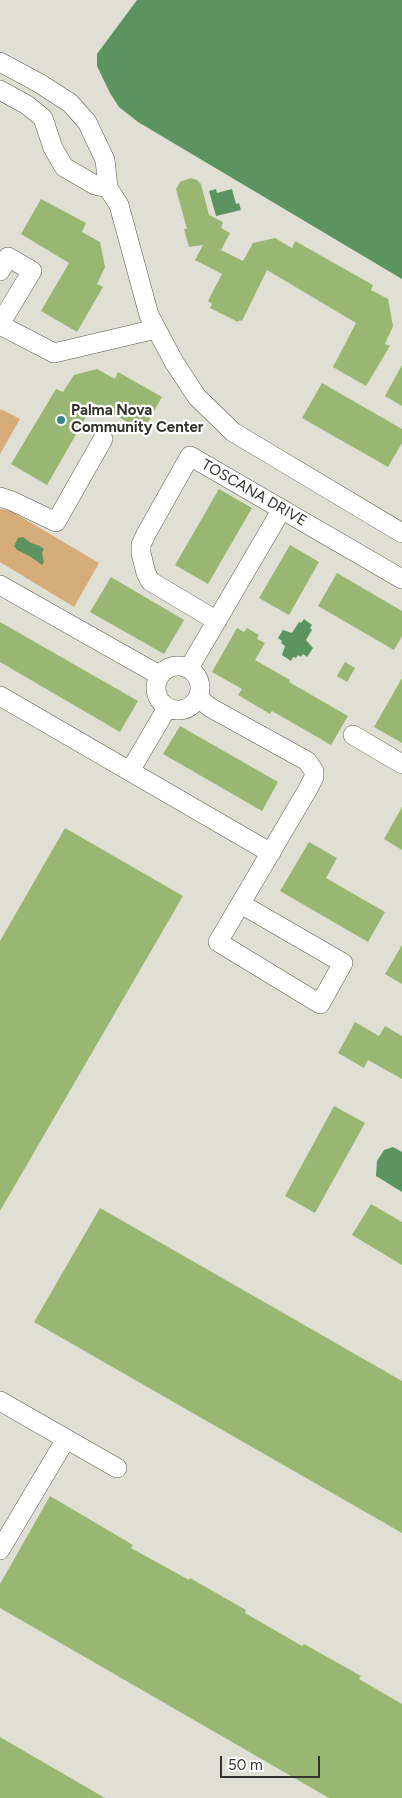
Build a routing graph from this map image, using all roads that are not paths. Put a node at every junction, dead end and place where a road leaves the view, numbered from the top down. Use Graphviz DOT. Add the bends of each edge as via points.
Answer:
graph roads {
  1 [pos="0,62"];
  2 [pos="39,83"];
  3 [pos="0,90"];
  4 [pos="27,105"];
  5 [pos="108,188"];
  6 [pos="0,271"];
  7 [pos="0,324"];
  8 [pos="156,329"];
  9 [pos="103,440"];
  10 [pos="0,498"];
  11 [pos="282,509"];
  12 [pos="402,533"];
  13 [pos="402,579"];
  14 [pos="0,585"];
  15 [pos="217,621"];
  16 [pos="190,668"];
  17 [pos="159,675"];
  18 [pos="0,696"];
  19 [pos="198,698"];
  20 [pos="167,708"];
  21 [pos="353,735"];
  22 [pos="402,764"];
  23 [pos="130,771"];
  24 [pos="271,853"];
  25 [pos="241,904"];
  26 [pos="0,1401"];
  27 [pos="66,1439"];
  28 [pos="117,1468"];
  29 [pos="0,1550"];
  1 -- 2 [label="street"];
  2 -- 4 [label="street"];
  2 -- 5 [label="street" via="70,103 86,122 105,160"];
  3 -- 4 [label="street"];
  4 -- 5 [label="street" via="43,118 53,148 64,167"];
  5 -- 8 [label="street" via="119,205 149,315"];
  6 -- 7 [label="street" via="8,257 32,271"];
  7 -- 8 [label="street" via="54,353"];
  8 -- 12 [label="street" via="197,397 233,432"];
  9 -- 10 [label="street" via="56,522 12,500"];
  11 -- 13 [label="street, TOSCANA DRIVE"];
  11 -- 15 [label="street"];
  11 -- 15 [label="street, TOSCANA DRIVE" via="190,456 146,534 142,553 150,581"];
  14 -- 17 [label="street"];
  15 -- 16 [label="street"];
  16 -- 17 [label="street" via="173,666"];
  16 -- 19 [label="street" via="200,682"];
  17 -- 20 [label="street" via="157,696"];
  18 -- 23 [label="street"];
  19 -- 20 [label="street" via="194,704 181,710"];
  19 -- 24 [label="street" via="306,761 314,771 314,777"];
  20 -- 23 [label="street"];
  21 -- 22 [label="street"];
  23 -- 24 [label="street"];
  24 -- 25 [label="street"];
  25 -- 25 [label="street" via="218,942 320,1004 343,963"];
  26 -- 27 [label="street"];
  27 -- 28 [label="street"];
  27 -- 29 [label="street"];
}
